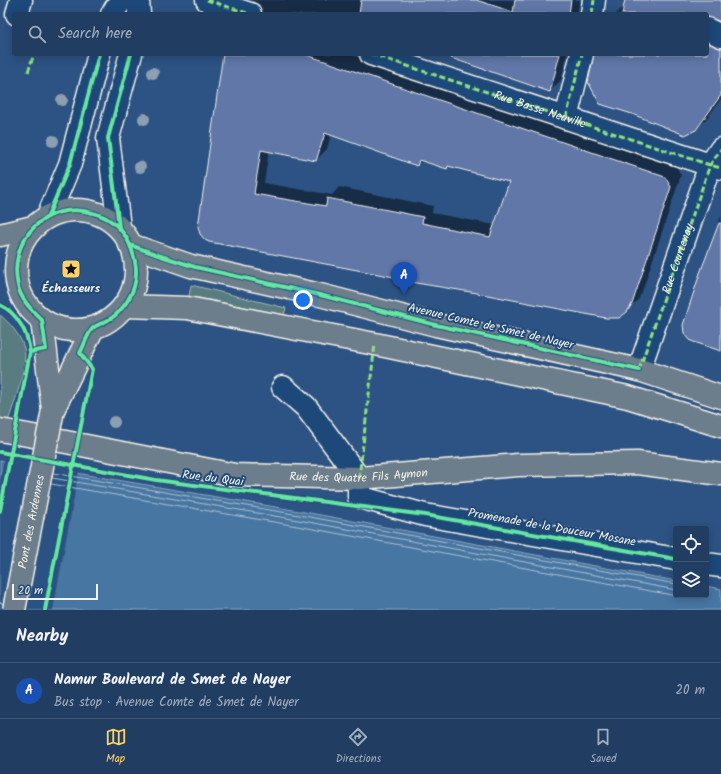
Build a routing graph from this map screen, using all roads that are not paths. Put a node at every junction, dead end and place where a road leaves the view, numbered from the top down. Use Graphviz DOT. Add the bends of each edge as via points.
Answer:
graph roads {
  1 [pos="21,0"];
  2 [pos="120,0"];
  3 [pos="138,0"];
  4 [pos="207,0"];
  5 [pos="594,0"];
  6 [pos="18,12"];
  7 [pos="113,12"];
  8 [pos="140,12"];
  9 [pos="244,12"];
  10 [pos="592,12"];
  11 [pos="709,30"];
  12 [pos="721,36"];
  13 [pos="98,56"];
  14 [pos="130,56"];
  15 [pos="377,56"];
  16 [pos="582,56"];
  17 [pos="566,118"];
  18 [pos="717,161"];
  19 [pos="40,221"];
  20 [pos="0,234"];
  21 [pos="125,236"];
  22 [pos="9,285"];
  23 [pos="124,306"];
  24 [pos="42,320"];
  25 [pos="92,328"];
  26 [pos="639,370"];
  27 [pos="283,387"];
  28 [pos="721,397"];
  29 [pos="53,410"];
  30 [pos="721,426"];
  31 [pos="0,430"];
  32 [pos="721,474"];
  33 [pos="359,478"];
  34 [pos="673,558"];
  35 [pos="709,564"];
  36 [pos="721,566"];
  37 [pos="14,610"];
  1 -- 6 [label="street"];
  2 -- 7 [label="street"];
  3 -- 8 [label="street"];
  4 -- 9 [label="street"];
  5 -- 10 [label="street"];
  11 -- 12 [label="street"];
  13 -- 19 [label="street" via="70,164"];
  14 -- 21 [label="street" via="108,138"];
  15 -- 17 [label="street, Rue Basse Neuville"];
  16 -- 17 [label="street"];
  17 -- 18 [label="street, Rue Basse Neuville"];
  18 -- 26 [label="street, Rue Courtenay"];
  19 -- 20 [label="main road"];
  19 -- 21 [label="main road" via="66,210 85,210 103,216"];
  19 -- 22 [label="main road" via="21,244"];
  21 -- 23 [label="main road" via="136,265 134,287"];
  21 -- 26 [label="main road, Avenue Comte de Smet de Nayer" via="158,255 195,267 320,295 436,325"];
  22 -- 24 [label="main road"];
  23 -- 25 [label="main road" via="110,320"];
  23 -- 30 [label="main road" via="187,308 367,343 628,397"];
  24 -- 25 [label="main road" via="66,329"];
  24 -- 29 [label="main road"];
  25 -- 29 [label="main road"];
  26 -- 28 [label="main road, Avenue Comte de Smet de Nayer"];
  27 -- 33 [label="street" via="306,408"];
  29 -- 37 [label="main road, Pont des Ardennes, bridge"];
  31 -- 33 [label="main road, Rue des Quatre Fils Aymon" via="235,475"];
  32 -- 33 [label="main road, Rue des Quatre Fils Aymon" via="638,463 518,465"];
  33 -- 34 [label="street, Promenade de la Douceur Mosane" via="359,498 425,515"];
  35 -- 36 [label="street"];
}
